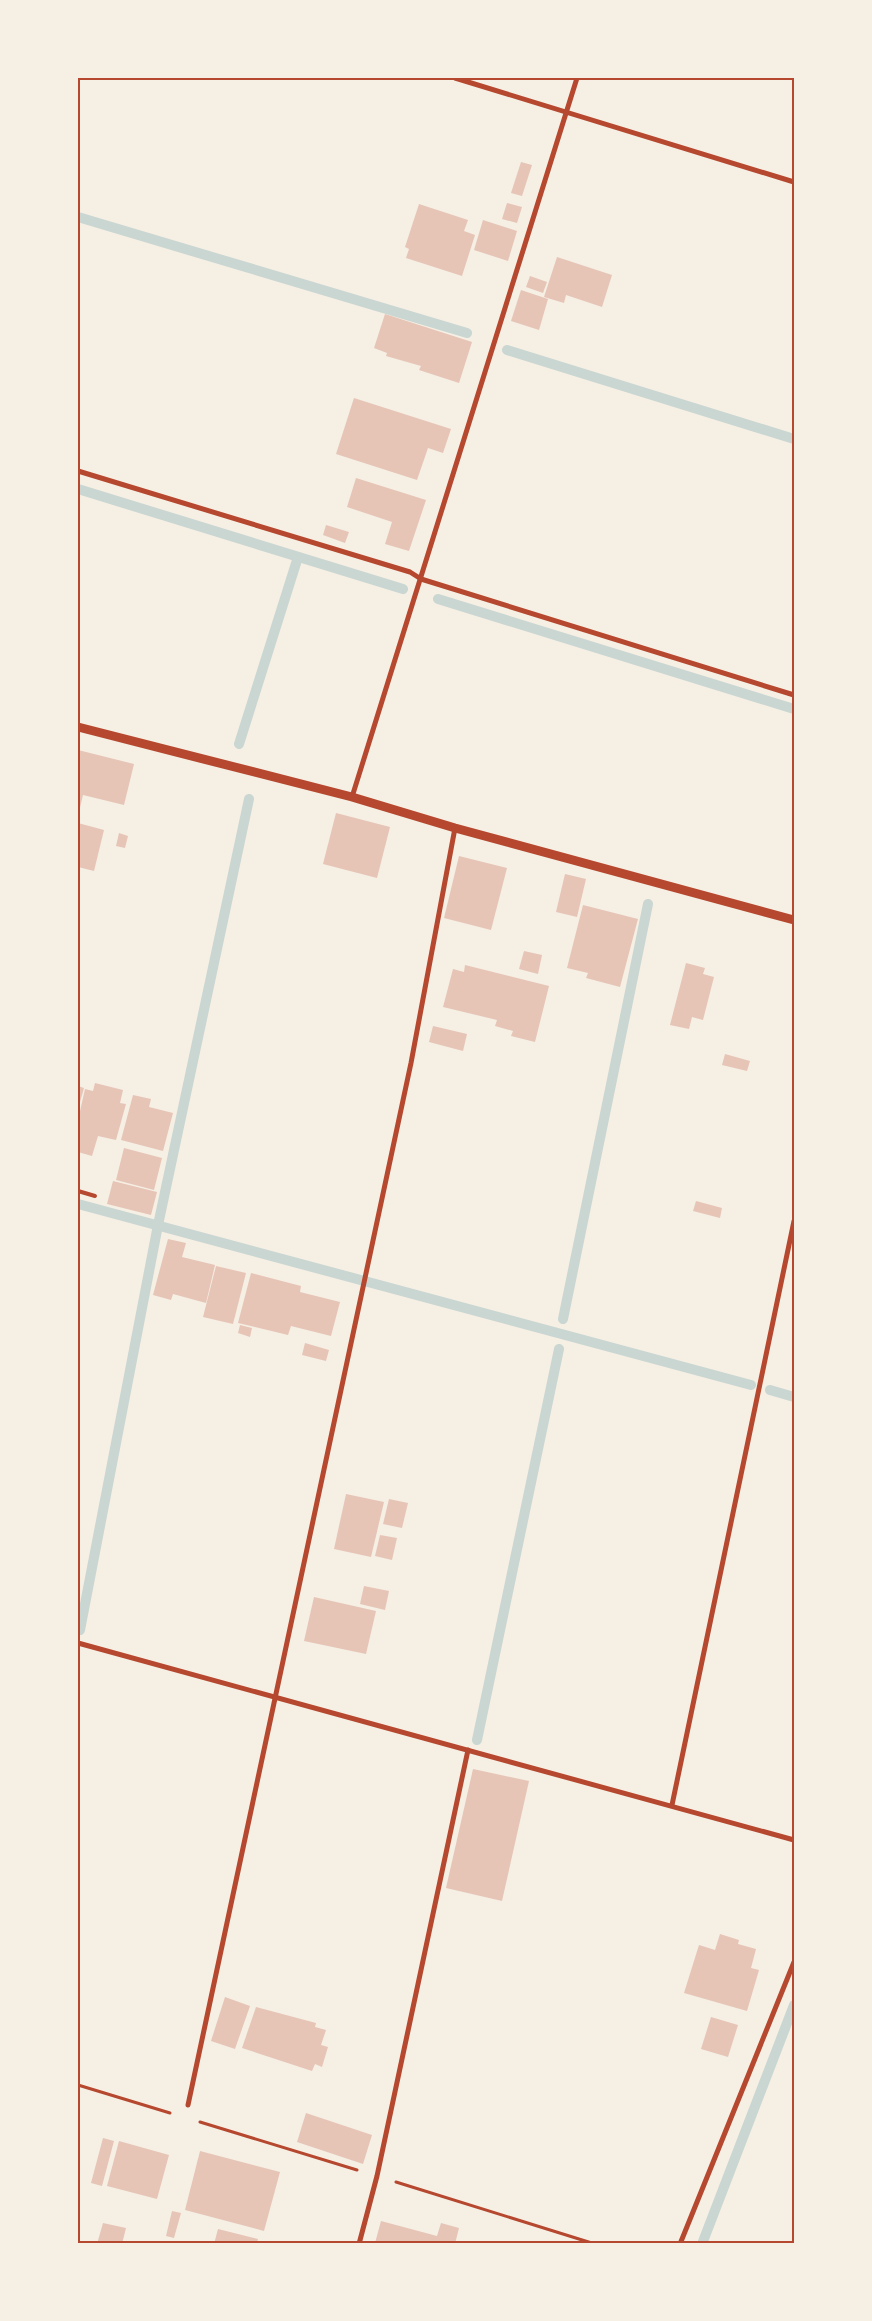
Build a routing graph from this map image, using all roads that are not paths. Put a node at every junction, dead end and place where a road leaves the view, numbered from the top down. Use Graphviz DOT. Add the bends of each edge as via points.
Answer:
graph roads {
  1 [pos="455,78"];
  2 [pos="577,78"];
  3 [pos="566,112"];
  4 [pos="794,182"];
  5 [pos="78,472"];
  6 [pos="421,579"];
  7 [pos="794,695"];
  8 [pos="78,727"];
  9 [pos="352,797"];
  10 [pos="455,828"];
  11 [pos="794,920"];
  12 [pos="78,1191"];
  13 [pos="96,1196"];
  14 [pos="794,1221"];
  15 [pos="78,1643"];
  16 [pos="276,1696"];
  17 [pos="468,1750"];
  18 [pos="672,1805"];
  19 [pos="794,1840"];
  20 [pos="794,1962"];
  21 [pos="188,2105"];
  22 [pos="359,2244"];
  23 [pos="680,2244"];
  1 -- 3 [label="street"];
  2 -- 3 [label="street"];
  3 -- 4 [label="street"];
  3 -- 6 [label="street"];
  5 -- 6 [label="street" via="410,572"];
  6 -- 7 [label="street"];
  6 -- 9 [label="street"];
  8 -- 9 [label="street"];
  9 -- 10 [label="street"];
  10 -- 11 [label="street"];
  10 -- 16 [label="street" via="411,1063"];
  12 -- 13 [label="lane"];
  14 -- 18 [label="street"];
  15 -- 16 [label="street"];
  16 -- 17 [label="street"];
  16 -- 21 [label="street"];
  17 -- 18 [label="street"];
  17 -- 22 [label="street"];
  18 -- 19 [label="street"];
  20 -- 23 [label="street"];
}
